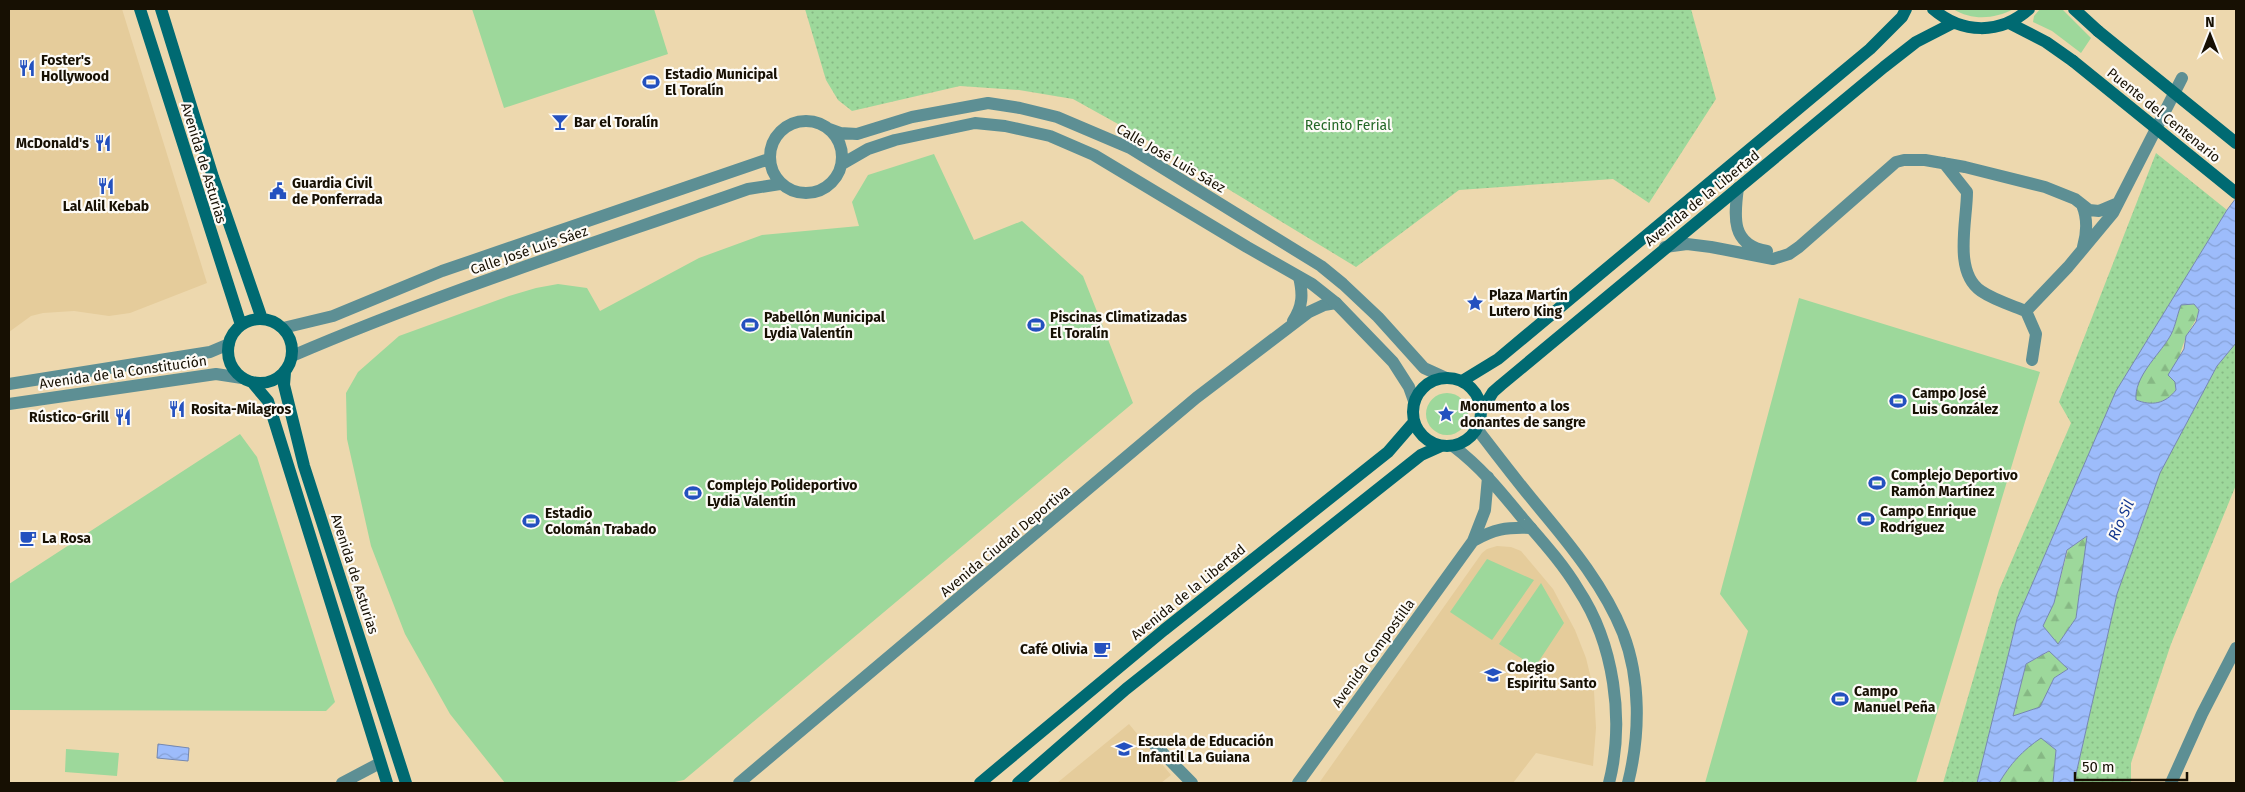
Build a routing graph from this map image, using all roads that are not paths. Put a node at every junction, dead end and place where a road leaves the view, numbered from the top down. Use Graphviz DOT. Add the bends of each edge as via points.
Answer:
graph roads {
  1 [pos="140,9"];
  2 [pos="161,9"];
  3 [pos="1906,9"];
  4 [pos="1933,9"];
  5 [pos="2029,9"];
  6 [pos="2074,9"];
  7 [pos="1952,23"];
  8 [pos="2009,23"];
  9 [pos="2182,78"];
  10 [pos="829,129"];
  11 [pos="2236,143"];
  12 [pos="769,159"];
  13 [pos="1944,163"];
  14 [pos="842,164"];
  15 [pos="1985,172"];
  16 [pos="780,184"];
  17 [pos="1738,188"];
  18 [pos="1965,189"];
  19 [pos="2236,193"];
  20 [pos="2118,203"];
  21 [pos="2082,205"];
  22 [pos="1665,247"];
  23 [pos="1795,250"];
  24 [pos="2082,250"];
  25 [pos="1299,277"];
  26 [pos="1336,303"];
  27 [pos="2026,311"];
  28 [pos="262,319"];
  29 [pos="1292,324"];
  30 [pos="241,326"];
  31 [pos="283,328"];
  32 [pos="229,344"];
  33 [pos="292,356"];
  34 [pos="2032,360"];
  35 [pos="285,372"];
  36 [pos="1446,378"];
  37 [pos="247,380"];
  38 [pos="1462,381"];
  39 [pos="9,384"];
  40 [pos="1414,401"];
  41 [pos="9,404"];
  42 [pos="1482,410"];
  43 [pos="1414,422"];
  44 [pos="1477,430"];
  45 [pos="1447,446"];
  46 [pos="1488,477"];
  47 [pos="1531,528"];
  48 [pos="1473,541"];
  49 [pos="2235,653"];
  50 [pos="1153,743"];
  51 [pos="380,762"];
  52 [pos="996,778"];
  53 [pos="384,782"];
  54 [pos="342,783"];
  55 [pos="406,783"];
  56 [pos="739,783"];
  57 [pos="980,783"];
  58 [pos="1018,783"];
  59 [pos="1192,783"];
  60 [pos="1298,783"];
  61 [pos="1609,783"];
  62 [pos="1628,783"];
  63 [pos="2171,783"];
  1 -- 30 [label="main road, Avenida de Asturias"];
  2 -- 28 [label="main road, Avenida de Asturias" via="213,177"];
  3 -- 38 [label="main road, Avenida de la Libertad" via="1870,49 1498,359"];
  4 -- 7 [label="main road"];
  5 -- 8 [label="main road"];
  6 -- 11 [label="main road, Puente del Centenario, bridge"];
  7 -- 8 [label="main road" via="1982,29"];
  7 -- 17 [label="main road, Avenida de la Libertad" via="1916,42 1884,66"];
  8 -- 19 [label="main road, Puente del Centenario, bridge" via="2046,42 2073,61"];
  9 -- 20 [label="street"];
  10 -- 12 [label="street" via="810,121 795,122 778,133"];
  10 -- 14 [label="street" via="840,144"];
  10 -- 36 [label="street, Calle José Luis Sáez" via="857,134 912,117 988,103 1058,117 1130,148 1321,266 1368,307 1424,368"];
  12 -- 16 [label="street"];
  12 -- 31 [label="street, Calle José Luis Sáez" via="442,272 333,316"];
  13 -- 15 [label="street"];
  13 -- 18 [label="street"];
  13 -- 23 [label="street" via="1911,159 1896,162"];
  14 -- 16 [label="street" via="831,184 821,191 808,194 793,192"];
  14 -- 25 [label="street" via="868,149 895,140 975,123 1050,136 1094,155"];
  15 -- 18 [label="street" via="1975,177"];
  15 -- 21 [label="street" via="2045,187"];
  16 -- 33 [label="street, Calle José Luis Sáez" via="748,189 533,264"];
  17 -- 22 [label="main road, Avenida de la Libertad"];
  17 -- 23 [label="street" via="1736,224 1745,241 1765,251"];
  18 -- 27 [label="street" via="1964,264 1968,277 1980,290"];
  20 -- 21 [label="street" via="2099,211"];
  20 -- 24 [label="street" via="2114,213"];
  21 -- 24 [label="street" via="2087,227"];
  22 -- 23 [label="street" via="1687,244 1773,258"];
  22 -- 42 [label="main road, Avenida de la Libertad" via="1493,392"];
  24 -- 27 [label="street"];
  25 -- 26 [label="street"];
  25 -- 29 [label="street, Avenida Ciudad Deportiva" via="1303,294 1300,311"];
  26 -- 29 [label="street, Avenida Ciudad Deportiva" via="1317,308"];
  26 -- 40 [label="street" via="1393,362"];
  27 -- 34 [label="street" via="2036,334"];
  28 -- 30 [label="main road" via="251,320"];
  28 -- 31 [label="main road"];
  29 -- 56 [label="street, Avenida Ciudad Deportiva" via="1196,398"];
  30 -- 32 [label="main road"];
  31 -- 33 [label="main road" via="289,336"];
  32 -- 37 [label="main road" via="230,363"];
  32 -- 39 [label="street, Avenida de la Constitución" via="210,352"];
  33 -- 35 [label="main road"];
  35 -- 37 [label="main road" via="270,382"];
  35 -- 55 [label="main road, Avenida de Asturias" via="284,385 304,466"];
  36 -- 38 [label="main road"];
  36 -- 40 [label="main road" via="1426,384"];
  37 -- 41 [label="street, Avenida de la Constitución" via="216,374"];
  37 -- 51 [label="main road" via="268,401"];
  38 -- 42 [label="main road" via="1476,393"];
  40 -- 43 [label="main road"];
  42 -- 44 [label="main road"];
  43 -- 45 [label="main road" via="1429,442"];
  43 -- 52 [label="main road, Avenida de la Libertad" via="1388,452 1172,624"];
  44 -- 45 [label="main road" via="1467,440"];
  44 -- 62 [label="street" via="1555,525 1602,591 1623,633 1632,664 1637,702 1634,760"];
  45 -- 46 [label="street" via="1475,462"];
  45 -- 58 [label="main road" via="1421,455 1403,468 1126,689"];
  46 -- 47 [label="street"];
  46 -- 48 [label="street, Avenida Compostilla" via="1485,510"];
  47 -- 48 [label="street, Avenida Compostilla" via="1492,530"];
  47 -- 61 [label="street" via="1593,614 1608,659 1615,707 1615,749"];
  48 -- 60 [label="street, Avenida Compostilla"];
  49 -- 63 [label="street" via="2202,714"];
  50 -- 59 [label="street"];
  51 -- 53 [label="main road"];
  51 -- 54 [label="street"];
  52 -- 57 [label="main road, Avenida de la Libertad"];
}
